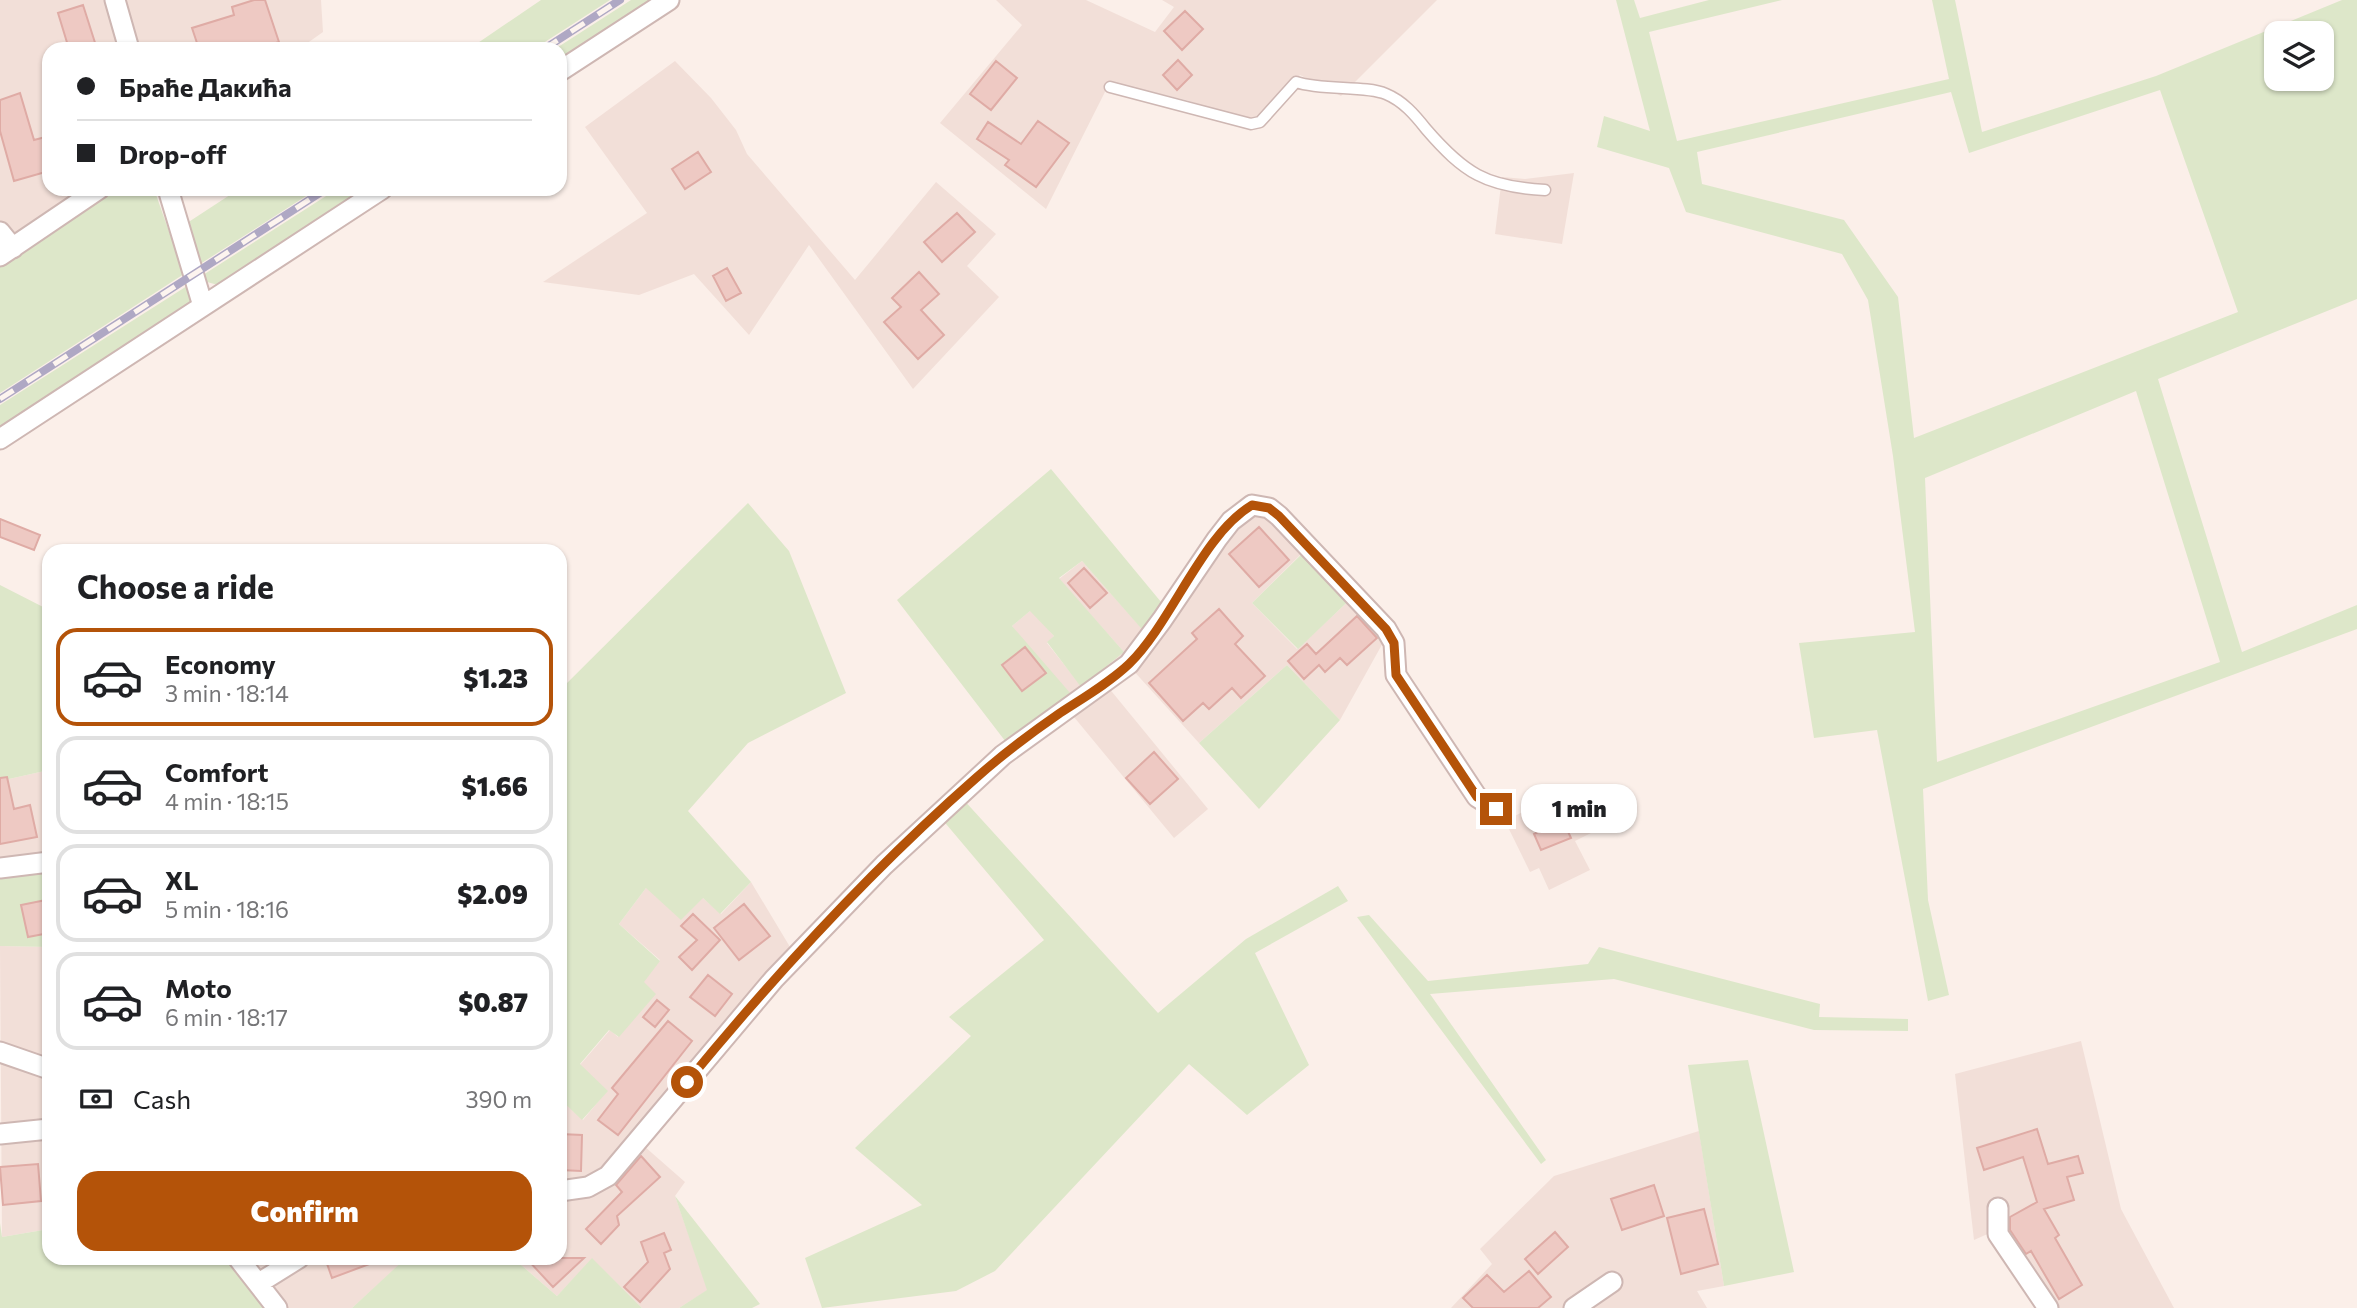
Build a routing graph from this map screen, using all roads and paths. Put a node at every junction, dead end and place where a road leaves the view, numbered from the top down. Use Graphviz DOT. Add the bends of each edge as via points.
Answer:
graph roads {
  1 [pos="115,0"];
  2 [pos="669,0"];
  3 [pos="127,42"];
  4 [pos="567,66"];
  5 [pos="1110,87"];
  6 [pos="1545,190"];
  7 [pos="89,196"];
  8 [pos="170,196"];
  9 [pos="371,196"];
  10 [pos="0,232"];
  11 [pos="6,252"];
  12 [pos="203,306"];
  13 [pos="0,439"];
  14 [pos="1496,809"];
  15 [pos="42,863"];
  16 [pos="0,868"];
  17 [pos="0,1052"];
  18 [pos="42,1067"];
  19 [pos="42,1130"];
  20 [pos="0,1134"];
  21 [pos="567,1190"];
  22 [pos="1998,1208"];
  23 [pos="244,1265"];
  24 [pos="288,1265"];
  25 [pos="1612,1282"];
  26 [pos="259,1283"];
  27 [pos="271,1307"];
  28 [pos="1574,1308"];
  29 [pos="2048,1308"];
  1 -- 3 [label="street"];
  2 -- 4 [label="street"];
  5 -- 6 [label="lane" via="1251,124 1260,122 1296,82 1384,93 1412,113 1463,167 1485,181"];
  7 -- 11 [label="street"];
  8 -- 12 [label="street"];
  9 -- 12 [label="street"];
  10 -- 11 [label="street"];
  12 -- 13 [label="street"];
  14 -- 21 [label="street" via="1477,797 1396,675 1394,643 1386,629 1279,516 1269,508 1252,505 1217,538 1129,664 978,776 811,941 608,1176"];
  15 -- 16 [label="street"];
  17 -- 18 [label="street"];
  19 -- 20 [label="street"];
  22 -- 29 [label="street" via="1998,1234"];
  23 -- 26 [label="street"];
  24 -- 26 [label="street"];
  25 -- 28 [label="street"];
  26 -- 27 [label="street"];
}
